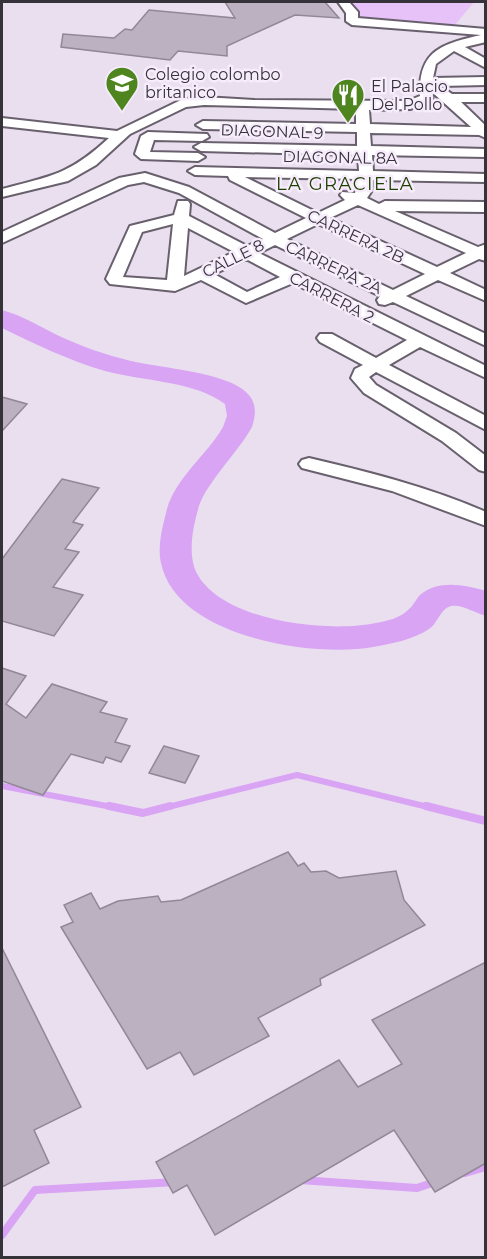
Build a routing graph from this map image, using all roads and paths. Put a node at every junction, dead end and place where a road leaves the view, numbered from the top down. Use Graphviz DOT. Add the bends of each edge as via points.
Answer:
graph roads {
  1 [pos="343,2"];
  2 [pos="486,32"];
  3 [pos="486,38"];
  4 [pos="454,46"];
  5 [pos="485,64"];
  6 [pos="486,81"];
  7 [pos="426,82"];
  8 [pos="486,98"];
  9 [pos="449,99"];
  10 [pos="204,100"];
  11 [pos="362,106"];
  12 [pos="2,122"];
  13 [pos="362,129"];
  14 [pos="484,132"];
  15 [pos="120,135"];
  16 [pos="200,147"];
  17 [pos="363,151"];
  18 [pos="486,153"];
  19 [pos="76,170"];
  20 [pos="228,173"];
  21 [pos="304,175"];
  22 [pos="366,176"];
  23 [pos="486,178"];
  24 [pos="2,184"];
  25 [pos="184,190"];
  26 [pos="2,193"];
  27 [pos="357,200"];
  28 [pos="374,206"];
  29 [pos="486,207"];
  30 [pos="181,218"];
  31 [pos="319,219"];
  32 [pos="2,238"];
  33 [pos="273,238"];
  34 [pos="244,252"];
  35 [pos="484,253"];
  36 [pos="201,273"];
  37 [pos="437,273"];
  38 [pos="293,277"];
  39 [pos="174,286"];
  40 [pos="395,295"];
  41 [pos="486,296"];
  42 [pos="359,311"];
  43 [pos="326,338"];
  44 [pos="420,340"];
  45 [pos="486,341"];
  46 [pos="486,352"];
  47 [pos="466,363"];
  48 [pos="368,369"];
  49 [pos="486,373"];
  50 [pos="486,424"];
  51 [pos="309,464"];
  52 [pos="486,466"];
  53 [pos="486,520"];
  1 -- 2 [label="street" via="352,12 352,21"];
  3 -- 4 [label="street"];
  4 -- 5 [label="street"];
  4 -- 7 [label="street" via="437,55 425,75"];
  5 -- 6 [label="street"];
  6 -- 7 [label="street"];
  7 -- 9 [label="street"];
  7 -- 11 [label="street" via="427,98 422,102"];
  8 -- 9 [label="street"];
  9 -- 14 [label="street"];
  10 -- 11 [label="street"];
  10 -- 15 [label="street" via="183,103"];
  10 -- 16 [label="street"];
  11 -- 13 [label="street"];
  12 -- 15 [label="street"];
  13 -- 14 [label="street"];
  13 -- 16 [label="street"];
  13 -- 17 [label="street"];
  15 -- 19 [label="street"];
  16 -- 16 [label="street" via="148,136 143,155"];
  16 -- 17 [label="street, DIAGONAL 9"];
  16 -- 20 [label="street, DIAGONAL 8A"];
  16 -- 25 [label="street"];
  17 -- 18 [label="street, DIAGONAL 9"];
  17 -- 22 [label="street"];
  19 -- 24 [label="street"];
  19 -- 26 [label="street" via="63,178"];
  20 -- 21 [label="street, DIAGONAL 8A"];
  20 -- 31 [label="street, CARRERA 2B"];
  21 -- 22 [label="street, DIAGONAL 8A"];
  21 -- 27 [label="street"];
  22 -- 23 [label="street, DIAGONAL 8A"];
  22 -- 27 [label="street" via="364,192"];
  25 -- 30 [label="street"];
  25 -- 32 [label="street, CARRERA 2A" via="145,177 124,181"];
  25 -- 33 [label="street, CARRERA 2A"];
  27 -- 28 [label="street"];
  27 -- 31 [label="street, CALLE 8"];
  28 -- 29 [label="street"];
  28 -- 35 [label="street"];
  30 -- 34 [label="street, CARRERA 2"];
  30 -- 39 [label="street"];
  30 -- 39 [label="street" via="135,229 114,279"];
  31 -- 33 [label="street, CALLE 8"];
  31 -- 37 [label="street, CARRERA 2B"];
  33 -- 34 [label="street, CALLE 8"];
  33 -- 40 [label="street, CARRERA 2A"];
  34 -- 36 [label="street, CALLE 8"];
  34 -- 38 [label="street, CARRERA 2"];
  35 -- 37 [label="street"];
  36 -- 38 [label="street" via="246,298"];
  36 -- 39 [label="street, CALLE 8"];
  37 -- 40 [label="street"];
  37 -- 41 [label="street, CARRERA 2B"];
  38 -- 42 [label="street, CARRERA 2"];
  40 -- 42 [label="street"];
  40 -- 45 [label="street, CARRERA 2A"];
  42 -- 44 [label="street, CARRERA 2"];
  43 -- 48 [label="street"];
  44 -- 47 [label="street, CARRERA 2"];
  44 -- 48 [label="street"];
  46 -- 47 [label="street"];
  47 -- 49 [label="street, CARRERA 2"];
  48 -- 50 [label="street"];
  48 -- 52 [label="street" via="360,378 370,389 449,437"];
  51 -- 53 [label="street" via="367,477"];
}
